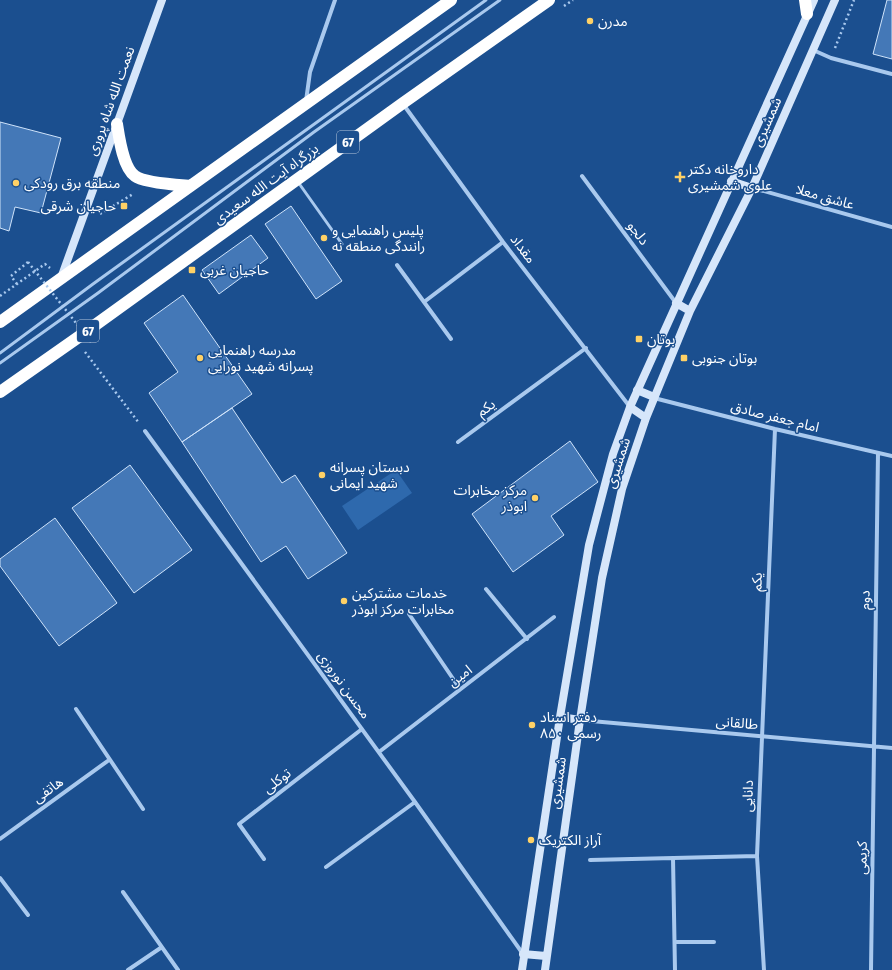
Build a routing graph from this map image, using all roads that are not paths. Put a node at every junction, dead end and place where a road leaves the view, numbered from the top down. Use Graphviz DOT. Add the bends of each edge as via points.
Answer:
graph roads {
  1 [pos="162,0"];
  2 [pos="335,0"];
  3 [pos="451,0"];
  4 [pos="486,0"];
  5 [pos="500,0"];
  6 [pos="549,0"];
  7 [pos="805,0"];
  8 [pos="814,0"];
  9 [pos="835,0"];
  10 [pos="807,14"];
  11 [pos="812,50"];
  12 [pos="892,74"];
  13 [pos="402,103"];
  14 [pos="306,104"];
  15 [pos="117,124"];
  16 [pos="582,176"];
  17 [pos="297,180"];
  18 [pos="731,181"];
  19 [pos="190,186"];
  20 [pos="752,188"];
  21 [pos="892,226"];
  22 [pos="504,242"];
  23 [pos="342,244"];
  24 [pos="397,265"];
  25 [pos="61,278"];
  26 [pos="424,302"];
  27 [pos="676,303"];
  28 [pos="690,311"];
  29 [pos="0,322"];
  30 [pos="451,339"];
  31 [pos="586,348"];
  32 [pos="0,353"];
  33 [pos="0,363"];
  34 [pos="637,390"];
  35 [pos="0,392"];
  36 [pos="654,398"];
  37 [pos="630,407"];
  38 [pos="646,418"];
  39 [pos="775,429"];
  40 [pos="145,431"];
  41 [pos="458,442"];
  42 [pos="878,453"];
  43 [pos="892,456"];
  44 [pos="486,589"];
  45 [pos="409,614"];
  46 [pos="554,616"];
  47 [pos="526,639"];
  48 [pos="460,689"];
  49 [pos="76,709"];
  50 [pos="560,717"];
  51 [pos="580,720"];
  52 [pos="362,729"];
  53 [pos="762,737"];
  54 [pos="874,747"];
  55 [pos="892,748"];
  56 [pos="379,752"];
  57 [pos="109,760"];
  58 [pos="415,802"];
  59 [pos="143,809"];
  60 [pos="0,839"];
  61 [pos="757,856"];
  62 [pos="673,858"];
  63 [pos="264,859"];
  64 [pos="590,860"];
  65 [pos="326,867"];
  66 [pos="0,878"];
  67 [pos="123,892"];
  68 [pos="28,915"];
  69 [pos="675,942"];
  70 [pos="714,942"];
  71 [pos="162,947"];
  72 [pos="524,954"];
  73 [pos="546,956"];
  74 [pos="128,970"];
  75 [pos="178,970"];
  76 [pos="522,970"];
  77 [pos="545,970"];
  78 [pos="676,970"];
  79 [pos="764,970"];
  80 [pos="871,970"];
  1 -- 15 [label="main road, نعمت الله شاه پروری"];
  2 -- 14 [label="street" via="310,72"];
  3 -- 14 [label="highway"];
  4 -- 32 [label="lane"];
  5 -- 33 [label="lane" via="314,132"];
  6 -- 13 [label="highway, بزرگراه آیت الله سعیدی / 67"];
  7 -- 10 [label="highway"];
  8 -- 10 [label="main road, شمشیری"];
  9 -- 11 [label="main road, شمشیری"];
  10 -- 18 [label="main road, شمشیری"];
  11 -- 12 [label="street" via="831,58"];
  11 -- 20 [label="main road, شمشیری"];
  13 -- 17 [label="highway, بزرگراه آیت الله سعیدی / 67"];
  13 -- 22 [label="street, مقداد"];
  14 -- 19 [label="highway"];
  15 -- 19 [label="highway" via="126,164 135,176 152,182"];
  15 -- 25 [label="main road, نعمت الله شاه پروری"];
  16 -- 27 [label="street, دلجو"];
  17 -- 23 [label="lane"];
  17 -- 35 [label="highway, بزرگراه آیت الله سعیدی / 67"];
  18 -- 20 [label="main road"];
  18 -- 27 [label="main road, شمشیری"];
  19 -- 25 [label="highway"];
  20 -- 21 [label="street, عاشق معلا"];
  20 -- 28 [label="main road, شمشیری"];
  22 -- 26 [label="street"];
  22 -- 31 [label="street, مقداد"];
  24 -- 26 [label="street"];
  25 -- 29 [label="highway"];
  26 -- 30 [label="street"];
  27 -- 28 [label="main road"];
  27 -- 34 [label="main road, شمشیری"];
  28 -- 36 [label="main road, شمشیری"];
  31 -- 37 [label="street, مقداد"];
  31 -- 41 [label="street, یکم"];
  34 -- 36 [label="main road"];
  34 -- 37 [label="main road, شمشیری"];
  36 -- 38 [label="main road, شمشیری"];
  36 -- 39 [label="street, امام جعفر صادق"];
  37 -- 38 [label="main road"];
  37 -- 50 [label="main road, شمشیری" via="596,513"];
  38 -- 51 [label="main road, شمشیری" via="622,489 608,549"];
  39 -- 42 [label="street, امام جعفر صادق"];
  39 -- 53 [label="street, یکم"];
  40 -- 52 [label="street, محسن نوروزی"];
  42 -- 43 [label="street, امام جعفر صادق"];
  42 -- 54 [label="street, دوم"];
  44 -- 47 [label="street"];
  45 -- 48 [label="street"];
  46 -- 47 [label="street, امین"];
  47 -- 48 [label="street, امین"];
  48 -- 56 [label="street, امین"];
  49 -- 57 [label="street"];
  50 -- 51 [label="main road"];
  50 -- 72 [label="main road, شمشیری"];
  51 -- 53 [label="street, طالقانی"];
  51 -- 73 [label="main road, شمشیری"];
  52 -- 56 [label="street, محسن نوروزی"];
  52 -- 63 [label="street, توکلی" via="239,824"];
  53 -- 54 [label="street, طالقانی"];
  53 -- 61 [label="street, دانایی"];
  54 -- 55 [label="street, طالقانی"];
  54 -- 80 [label="street, کریمی"];
  56 -- 58 [label="street, محسن نوروزی"];
  57 -- 59 [label="street"];
  57 -- 60 [label="street, هاتفی"];
  58 -- 65 [label="street"];
  58 -- 72 [label="street, محسن نوروزی"];
  61 -- 62 [label="street"];
  61 -- 79 [label="street, دانایی"];
  62 -- 64 [label="street"];
  62 -- 69 [label="street"];
  66 -- 68 [label="street"];
  67 -- 71 [label="street"];
  69 -- 70 [label="street"];
  69 -- 78 [label="street"];
  71 -- 74 [label="street"];
  71 -- 75 [label="street"];
  72 -- 73 [label="main road"];
  72 -- 76 [label="main road, شمشیری"];
  73 -- 77 [label="main road, شمشیری"];
}
